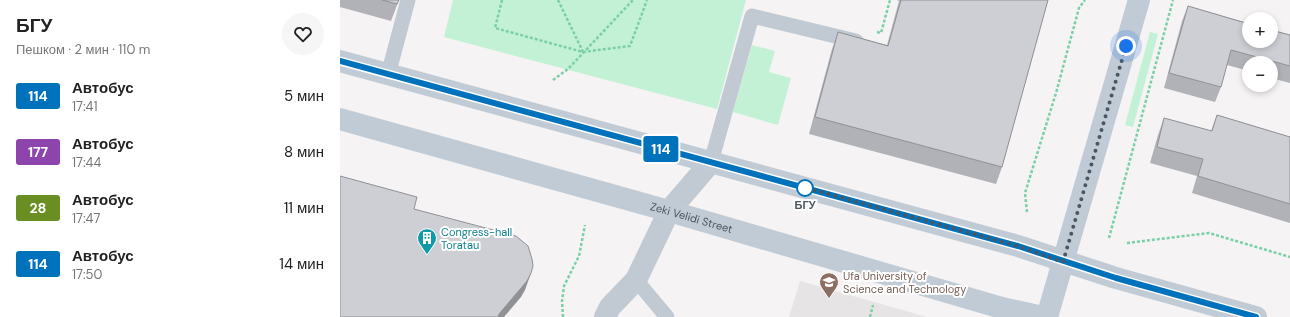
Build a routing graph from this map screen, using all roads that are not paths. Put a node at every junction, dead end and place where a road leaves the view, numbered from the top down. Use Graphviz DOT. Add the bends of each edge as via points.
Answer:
graph roads {
  1 [pos="408,0"];
  2 [pos="1138,0"];
  3 [pos="868,44"];
  4 [pos="340,61"];
  5 [pos="388,75"];
  6 [pos="340,119"];
  7 [pos="711,162"];
  8 [pos="669,211"];
  9 [pos="1063,262"];
  10 [pos="636,280"];
  11 [pos="605,317"];
  12 [pos="667,317"];
  13 [pos="1043,317"];
  14 [pos="1047,317"];
  15 [pos="1256,317"];
  1 -- 5 [label="lane"];
  2 -- 9 [label="main road"];
  3 -- 7 [label="lane" via="752,16"];
  4 -- 5 [label="main road"];
  5 -- 7 [label="main road"];
  6 -- 8 [label="main road, Zeki Velidi Street"];
  7 -- 8 [label="street"];
  7 -- 9 [label="main road" via="1018,246"];
  8 -- 10 [label="street"];
  8 -- 13 [label="main road, Zeki Velidi Street" via="1002,308"];
  9 -- 14 [label="main road"];
  9 -- 15 [label="main road"];
  10 -- 11 [label="street" via="610,307"];
  10 -- 12 [label="lane"];
}
